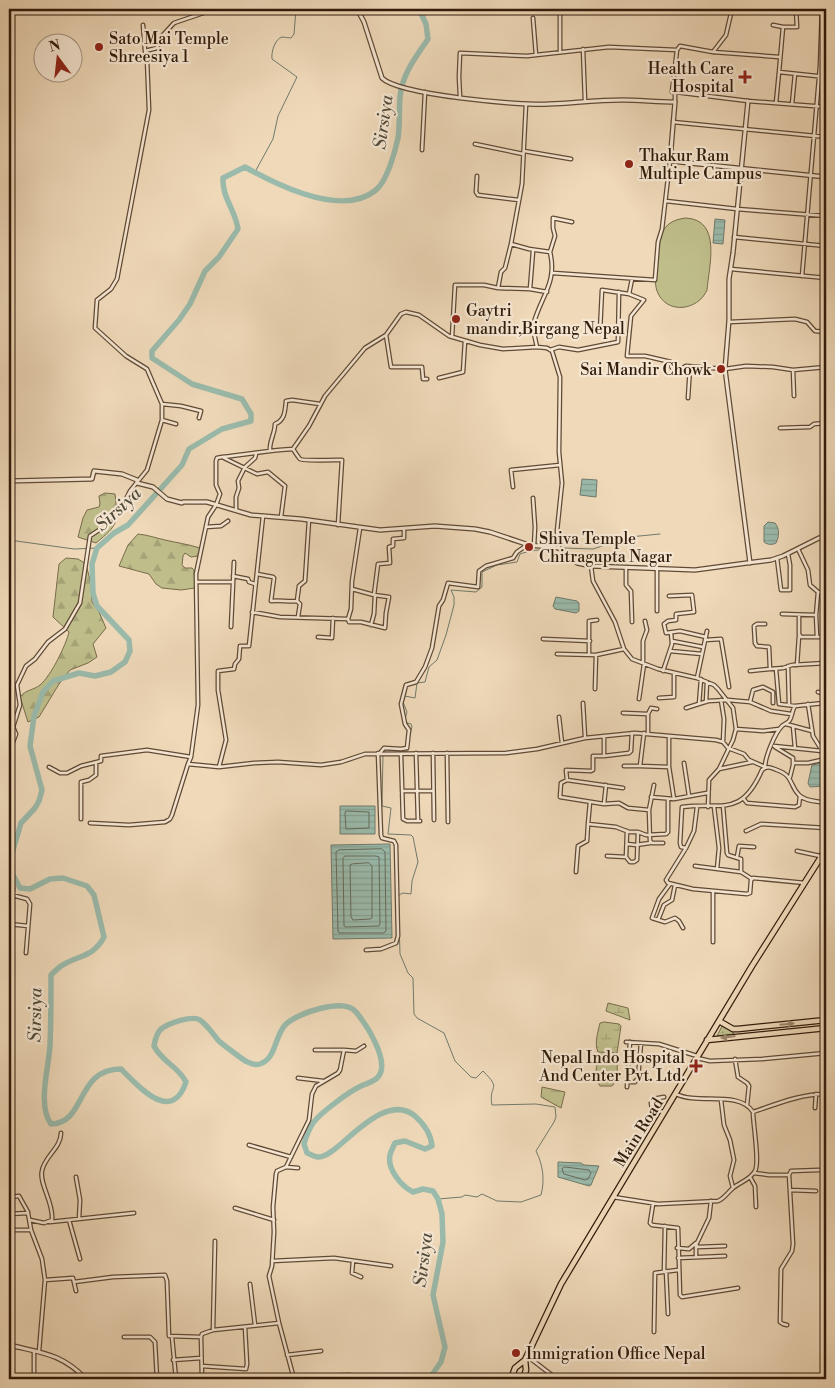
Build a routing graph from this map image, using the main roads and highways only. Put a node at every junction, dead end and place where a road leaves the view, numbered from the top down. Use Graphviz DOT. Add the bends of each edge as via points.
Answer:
graph roads {
  1 [pos="826,849"];
  2 [pos="826,1020"];
  3 [pos="720,1021"];
  4 [pos="747,1028"];
  5 [pos="826,1028"];
  6 [pos="748,1035"];
  7 [pos="707,1040"];
  8 [pos="526,1358"];
  9 [pos="511,1379"];
  10 [pos="523,1379"];
  1 -- 3 [label="main road, Main Road"];
  4 -- 2 [label="main road, one-way"];
  3 -- 4 [label="main road" via="733,1029"];
  3 -- 7 [label="main road, Main Road"];
  4 -- 6 [label="main road"];
  5 -- 6 [label="main road"];
  6 -- 7 [label="main road, one-way"];
  7 -- 8 [label="main road, Main Road" via="561,1284"];
  8 -- 9 [label="main road" via="515,1368"];
  8 -- 10 [label="main road"];
}
